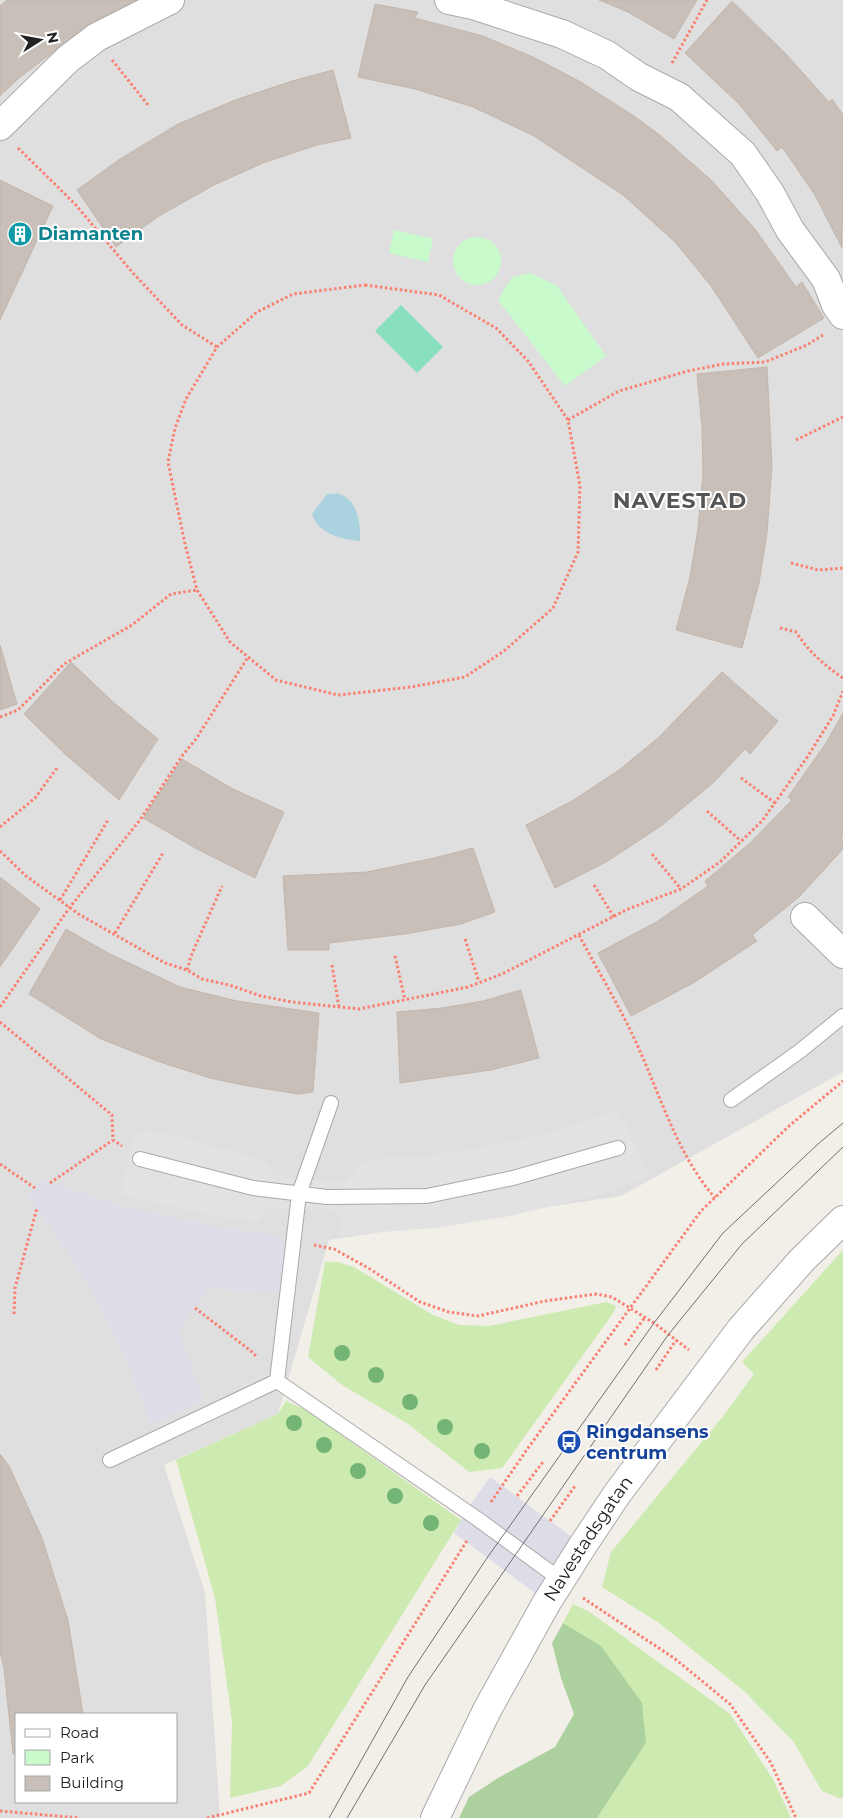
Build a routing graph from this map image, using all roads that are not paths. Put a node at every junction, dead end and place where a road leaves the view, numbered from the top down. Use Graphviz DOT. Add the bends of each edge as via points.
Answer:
graph roads {
  1 [pos="170,0"];
  2 [pos="448,0"];
  3 [pos="7,134"];
  4 [pos="836,323"];
  5 [pos="805,917"];
  6 [pos="843,954"];
  7 [pos="843,1016"];
  8 [pos="731,1100"];
  9 [pos="331,1103"];
  10 [pos="618,1148"];
  11 [pos="140,1160"];
  12 [pos="299,1194"];
  13 [pos="843,1220"];
  14 [pos="277,1381"];
  15 [pos="110,1460"];
  16 [pos="561,1580"];
  17 [pos="435,1818"];
  1 -- 3 [label="street" via="97,37 68,59"];
  2 -- 4 [label="street" via="562,34 607,55 639,77 679,97 743,154 790,230 826,279 836,305"];
  5 -- 6 [label="street"];
  7 -- 8 [label="lane"];
  9 -- 12 [label="lane"];
  10 -- 12 [label="lane" via="513,1178 426,1196 327,1197"];
  11 -- 12 [label="lane" via="253,1188"];
  12 -- 14 [label="lane"];
  13 -- 16 [label="street, Navestadsgatan" via="802,1260 741,1329 618,1494"];
  14 -- 15 [label="lane"];
  14 -- 16 [label="lane"];
  16 -- 17 [label="street, Navestadsgatan" via="486,1710"];
}
